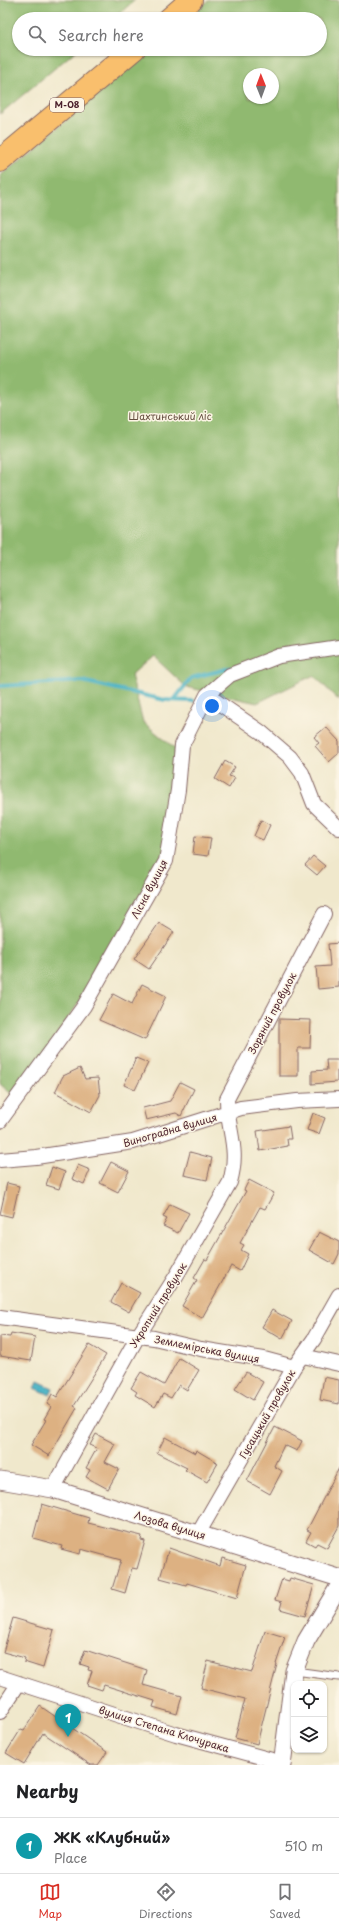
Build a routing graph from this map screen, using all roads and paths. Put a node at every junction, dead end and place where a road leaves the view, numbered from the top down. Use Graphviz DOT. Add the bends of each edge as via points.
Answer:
graph roads {
  1 [pos="191,0"];
  2 [pos="177,12"];
  3 [pos="126,56"];
  4 [pos="0,161"];
  5 [pos="339,648"];
  6 [pos="207,695"];
  7 [pos="339,828"];
  8 [pos="324,914"];
  9 [pos="339,1099"];
  10 [pos="227,1113"];
  11 [pos="0,1121"];
  12 [pos="0,1160"];
  13 [pos="339,1295"];
  14 [pos="0,1317"];
  15 [pos="138,1336"];
  16 [pos="298,1362"];
  17 [pos="339,1364"];
  18 [pos="0,1480"];
  19 [pos="53,1489"];
  20 [pos="198,1534"];
  21 [pos="339,1578"];
  22 [pos="339,1586"];
  23 [pos="294,1671"];
  24 [pos="0,1677"];
  25 [pos="339,1677"];
  26 [pos="19,1683"];
  27 [pos="0,1712"];
  28 [pos="282,1764"];
  1 -- 2 [label="highway"];
  3 -- 4 [label="highway, М-08"];
  5 -- 6 [label="street, Лісна вулиця" via="279,656 230,675"];
  6 -- 7 [label="street" via="261,732 290,757 302,773 314,804"];
  6 -- 11 [label="street, Лісна вулиця" via="182,745 178,790 166,861 84,1006"];
  8 -- 10 [label="street, Зоряний провулок" via="227,1099"];
  9 -- 10 [label="street, Виноградна вулиця" via="241,1108"];
  10 -- 12 [label="street, Виноградна вулиця" via="133,1142"];
  10 -- 15 [label="street, Укропний провулок" via="235,1152 230,1182 178,1273"];
  13 -- 16 [label="street, Гусацький провулок"];
  14 -- 15 [label="street, Землемірська вулиця"];
  15 -- 16 [label="street, Землемірська вулиця" via="201,1349"];
  15 -- 19 [label="street, Укропний провулок"];
  16 -- 17 [label="street, Землемірська вулиця"];
  16 -- 20 [label="street, Гусацький провулок"];
  18 -- 19 [label="street, Лозова вулиця"];
  19 -- 20 [label="street, Лозова вулиця"];
  20 -- 21 [label="street, Лозова вулиця"];
  22 -- 23 [label="street" via="306,1640"];
  23 -- 25 [label="lane"];
  23 -- 28 [label="street"];
  24 -- 26 [label="street, вулиця Степана Клочурака"];
  26 -- 27 [label="street"];
  26 -- 28 [label="street, вулиця Степана Клочурака" via="176,1734"];
}
